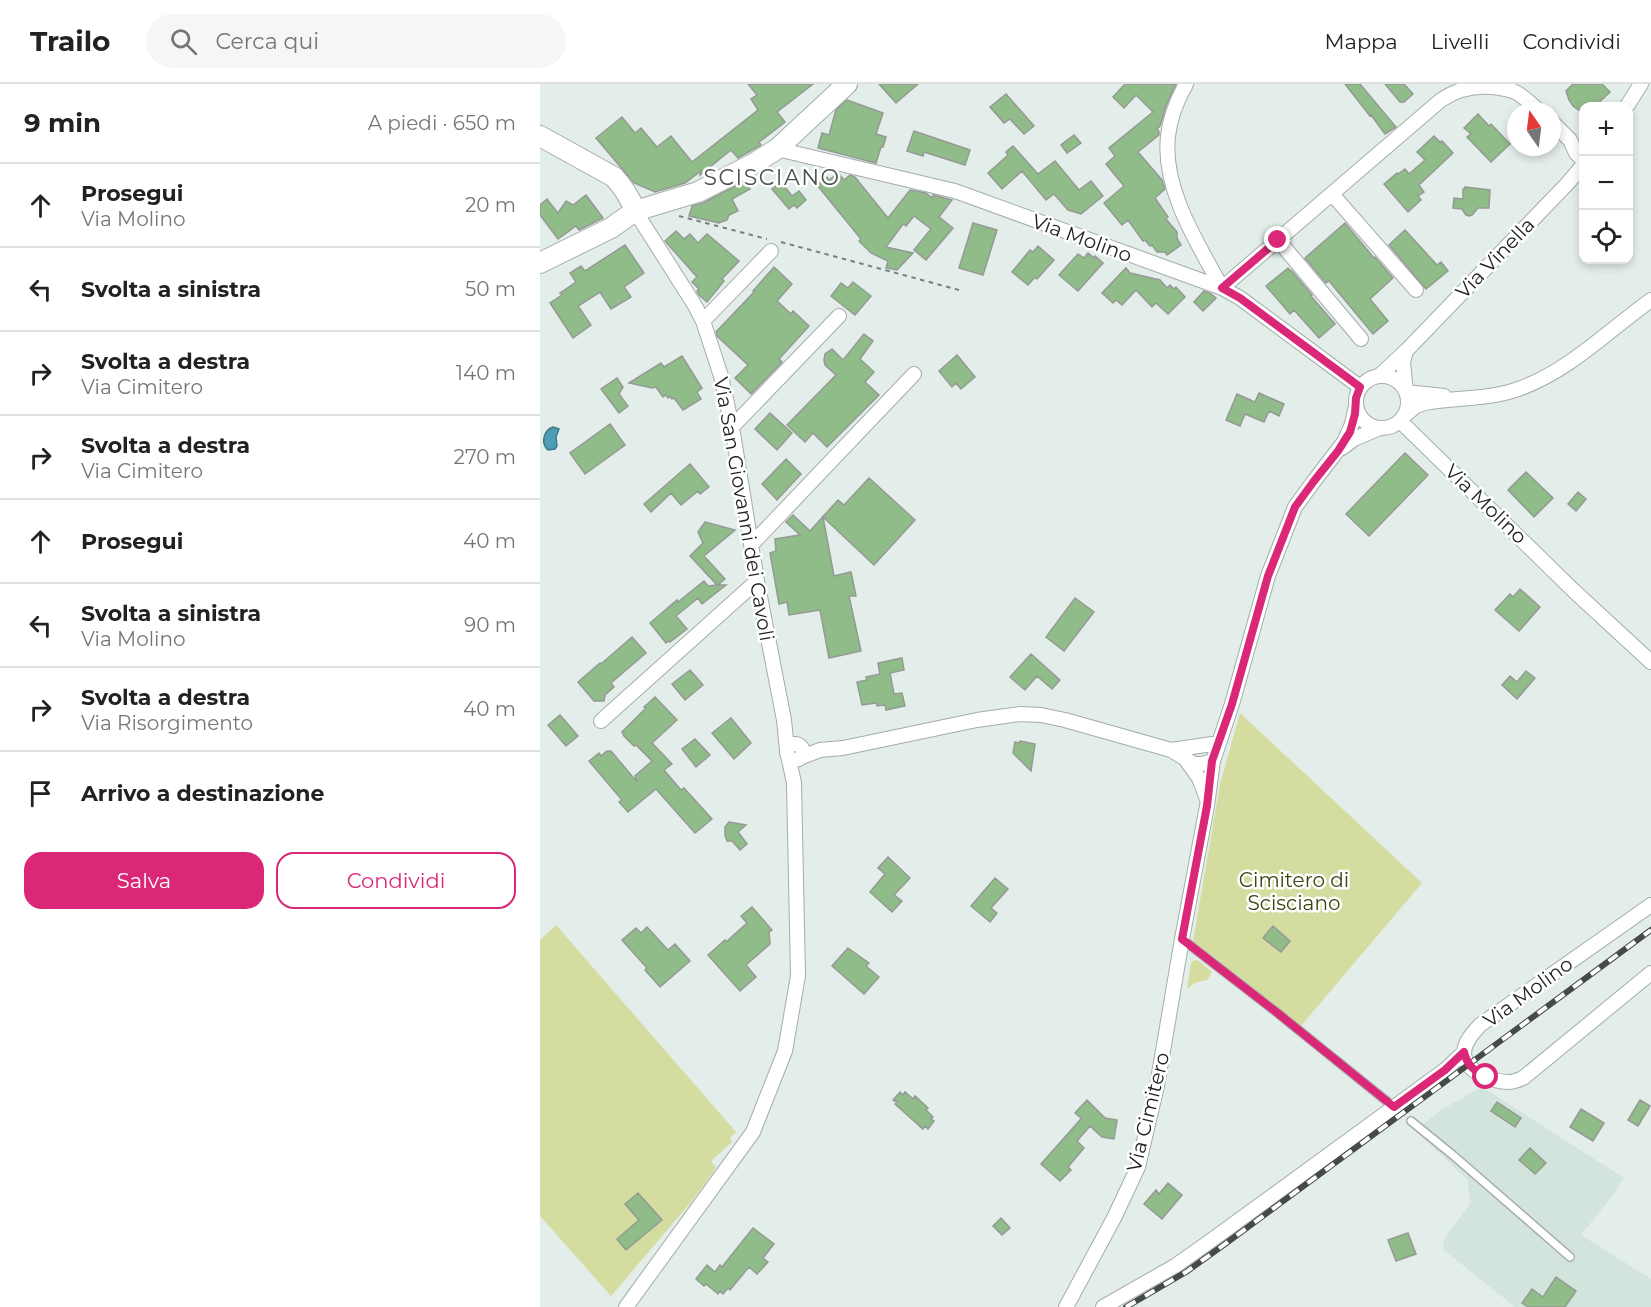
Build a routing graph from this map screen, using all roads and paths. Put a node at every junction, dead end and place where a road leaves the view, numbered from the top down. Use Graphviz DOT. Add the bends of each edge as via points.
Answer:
graph roads {
  1 [pos="847,84"];
  2 [pos="1186,84"];
  3 [pos="1516,84"];
  4 [pos="1641,84"];
  5 [pos="1524,98"];
  6 [pos="1529,102"];
  7 [pos="1630,102"];
  8 [pos="1561,130"];
  9 [pos="1566,134"];
  10 [pos="540,136"];
  11 [pos="1579,137"];
  12 [pos="777,149"];
  13 [pos="1579,157"];
  14 [pos="1579,169"];
  15 [pos="1332,194"];
  16 [pos="635,211"];
  17 [pos="680,216"];
  18 [pos="1278,240"];
  19 [pos="773,244"];
  20 [pos="540,263"];
  21 [pos="1222,288"];
  22 [pos="959,290"];
  23 [pos="1416,290"];
  24 [pos="1651,300"];
  25 [pos="839,316"];
  26 [pos="703,321"];
  27 [pos="1361,339"];
  28 [pos="1406,351"];
  29 [pos="914,374"];
  30 [pos="1379,376"];
  31 [pos="1360,387"];
  32 [pos="1406,392"];
  33 [pos="1466,399"];
  34 [pos="1356,406"];
  35 [pos="1402,419"];
  36 [pos="732,427"];
  37 [pos="1380,428"];
  38 [pos="1338,451"];
  39 [pos="752,544"];
  40 [pos="757,580"];
  41 [pos="1651,662"];
  42 [pos="601,721"];
  43 [pos="1219,743"];
  44 [pos="1171,750"];
  45 [pos="796,752"];
  46 [pos="1185,759"];
  47 [pos="1212,761"];
  48 [pos="1207,801"];
  49 [pos="1651,904"];
  50 [pos="1182,939"];
  51 [pos="1651,973"];
  52 [pos="1464,1052"];
  53 [pos="1396,1109"];
  54 [pos="1411,1121"];
  55 [pos="1570,1257"];
  56 [pos="626,1307"];
  57 [pos="1066,1307"];
  58 [pos="1103,1307"];
  1 -- 12 [label="street"];
  2 -- 21 [label="street" via="1167,138 1170,171 1187,222"];
  3 -- 5 [label="street"];
  4 -- 7 [label="street"];
  5 -- 6 [label="street"];
  5 -- 15 [label="street" via="1513,91 1482,85 1454,91"];
  8 -- 9 [label="street"];
  9 -- 11 [label="street"];
  9 -- 13 [label="street"];
  10 -- 16 [label="street" via="614,177 630,197"];
  12 -- 16 [label="street" via="698,192"];
  12 -- 21 [label="street, Via Molino" via="955,191"];
  14 -- 28 [label="street, Via Vinella"];
  15 -- 18 [label="street"];
  15 -- 23 [label="street"];
  16 -- 20 [label="street" via="611,228"];
  16 -- 26 [label="street, Via San Giovanni dei Cavoli"];
  17 -- 19 [label="path"];
  18 -- 21 [label="street"];
  18 -- 27 [label="street"];
  19 -- 22 [label="path"];
  19 -- 26 [label="street"];
  21 -- 31 [label="street, Via Molino"];
  24 -- 33 [label="street" via="1544,378 1493,396"];
  25 -- 36 [label="street"];
  26 -- 36 [label="street, Via San Giovanni dei Cavoli"];
  28 -- 30 [label="street, Via Vinella"];
  28 -- 32 [label="street"];
  29 -- 39 [label="street"];
  30 -- 31 [label="street"];
  30 -- 32 [label="street" via="1395,379"];
  31 -- 34 [label="street"];
  32 -- 33 [label="street"];
  32 -- 35 [label="street" via="1407,409"];
  33 -- 35 [label="street" via="1425,403"];
  34 -- 37 [label="street" via="1364,421"];
  34 -- 38 [label="street" via="1350,432"];
  35 -- 37 [label="street"];
  35 -- 41 [label="street, Via Molino"];
  36 -- 39 [label="street, Via San Giovanni dei Cavoli"];
  37 -- 38 [label="street"];
  38 -- 43 [label="street, Via Cimitero" via="1295,507 1268,576"];
  39 -- 40 [label="street, Via San Giovanni dei Cavoli"];
  40 -- 42 [label="street"];
  40 -- 45 [label="street, Via San Giovanni dei Cavoli" via="784,720"];
  43 -- 44 [label="street"];
  43 -- 47 [label="street, Via Cimitero"];
  44 -- 45 [label="street" via="1065,720 1020,714 843,748"];
  44 -- 46 [label="street"];
  45 -- 56 [label="street, Via San Giovanni dei Cavoli" via="798,976 785,1051 753,1132"];
  46 -- 47 [label="street" via="1194,764"];
  46 -- 48 [label="street"];
  47 -- 48 [label="street, Via Cimitero"];
  48 -- 50 [label="street, Via Cimitero"];
  49 -- 52 [label="street, Via Molino" via="1480,1025"];
  50 -- 53 [label="lane"];
  50 -- 57 [label="street, Via Cimitero" via="1154,1105 1138,1167"];
  51 -- 52 [label="street" via="1515,1082 1477,1072 1469,1066"];
  52 -- 53 [label="street, Via Molino"];
  53 -- 58 [label="street, Via Molino" via="1184,1260"];
  54 -- 55 [label="lane"];
}
